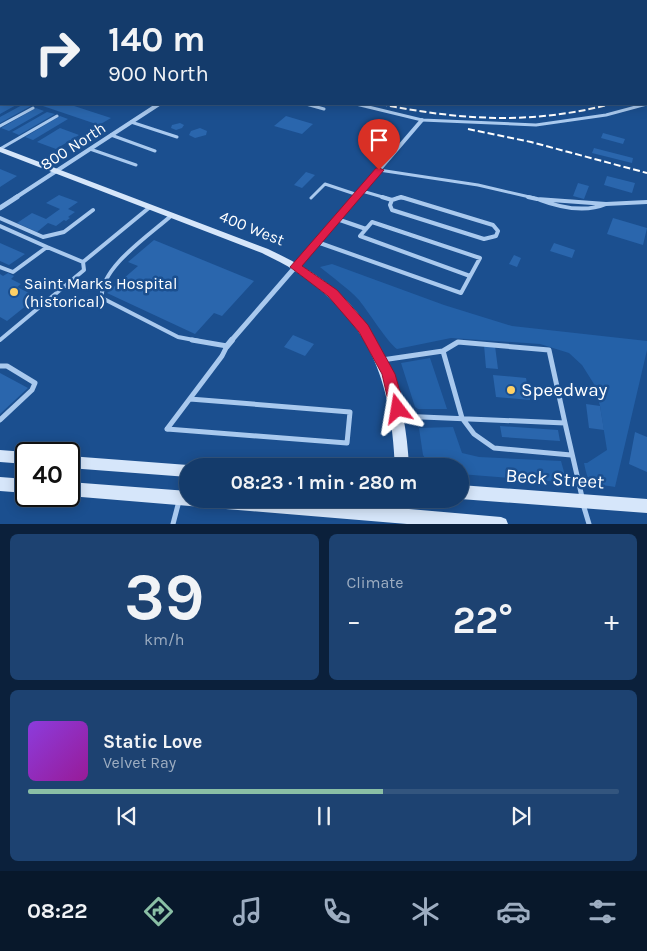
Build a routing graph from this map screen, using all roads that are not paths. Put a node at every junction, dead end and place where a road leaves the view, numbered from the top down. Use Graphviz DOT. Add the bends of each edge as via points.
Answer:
graph roads {
  1 [pos="157,105"];
  2 [pos="310,105"];
  3 [pos="360,105"];
  4 [pos="643,105"];
  5 [pos="33,108"];
  6 [pos="324,109"];
  7 [pos="57,116"];
  8 [pos="422,120"];
  9 [pos="131,122"];
  10 [pos="0,126"];
  11 [pos="111,135"];
  12 [pos="177,137"];
  13 [pos="0,149"];
  14 [pos="90,149"];
  15 [pos="155,151"];
  16 [pos="136,165"];
  17 [pos="379,170"];
  18 [pos="58,171"];
  19 [pos="360,193"];
  20 [pos="311,198"];
  21 [pos="392,200"];
  22 [pos="538,200"];
  23 [pos="647,202"];
  24 [pos="606,204"];
  25 [pos="150,207"];
  26 [pos="0,208"];
  27 [pos="93,210"];
  28 [pos="172,215"];
  29 [pos="0,218"];
  30 [pos="337,219"];
  31 [pos="0,226"];
  32 [pos="366,229"];
  33 [pos="317,242"];
  34 [pos="47,247"];
  35 [pos="83,262"];
  36 [pos="0,267"];
  37 [pos="295,267"];
  38 [pos="470,276"];
  39 [pos="0,340"];
  40 [pos="227,346"];
  41 [pos="443,351"];
  42 [pos="382,360"];
  43 [pos="0,366"];
  44 [pos="190,399"];
  45 [pos="399,416"];
  46 [pos="462,418"];
  47 [pos="0,420"];
  48 [pos="565,422"];
  49 [pos="571,455"];
  50 [pos="0,456"];
  51 [pos="15,457"];
  52 [pos="402,458"];
  53 [pos="80,463"];
  54 [pos="179,470"];
  55 [pos="0,484"];
  56 [pos="15,485"];
  57 [pos="80,490"];
  58 [pos="469,493"];
  59 [pos="179,497"];
  60 [pos="583,502"];
  61 [pos="647,506"];
  62 [pos="182,508"];
  63 [pos="306,508"];
  64 [pos="402,508"];
  65 [pos="402,516"];
  66 [pos="173,524"];
  67 [pos="501,524"];
  68 [pos="589,524"];
  1 -- 9 [label="street, 800 North"];
  2 -- 6 [label="lane"];
  3 -- 8 [label="lane"];
  4 -- 8 [label="lane" via="606,115 536,125"];
  5 -- 10 [label="lane"];
  7 -- 13 [label="lane"];
  8 -- 17 [label="street"];
  9 -- 11 [label="street, 800 North"];
  9 -- 12 [label="lane"];
  11 -- 14 [label="street, 800 North"];
  11 -- 15 [label="lane"];
  13 -- 18 [label="street, 400 West"];
  14 -- 16 [label="lane"];
  14 -- 18 [label="street, 800 North"];
  17 -- 19 [label="street"];
  17 -- 22 [label="lane" via="478,185"];
  18 -- 25 [label="street, 400 West"];
  18 -- 26 [label="street, 800 North"];
  19 -- 20 [label="lane" via="325,184"];
  19 -- 21 [label="lane"];
  19 -- 30 [label="street"];
  21 -- 21 [label="lane" via="401,197 493,225 498,232 492,238 484,239 392,210"];
  22 -- 24 [label="lane"];
  22 -- 24 [label="lane" via="575,209 597,208"];
  23 -- 24 [label="lane"];
  25 -- 28 [label="street, 400 West"];
  25 -- 35 [label="lane"];
  27 -- 29 [label="lane" via="64,232 43,236"];
  28 -- 37 [label="street, 400 West" via="278,257"];
  28 -- 40 [label="lane" via="114,267 105,279 102,298 178,337"];
  30 -- 32 [label="lane"];
  30 -- 33 [label="street"];
  31 -- 34 [label="lane"];
  32 -- 38 [label="lane" via="360,236"];
  32 -- 38 [label="lane" via="372,222 480,258"];
  33 -- 37 [label="street"];
  33 -- 38 [label="lane" via="461,292"];
  34 -- 35 [label="lane"];
  34 -- 36 [label="lane" via="13,272"];
  35 -- 39 [label="lane" via="84,270"];
  37 -- 40 [label="street"];
  37 -- 42 [label="street, 400 West" via="322,284 343,303 364,328"];
  40 -- 44 [label="lane"];
  41 -- 42 [label="lane"];
  41 -- 46 [label="lane"];
  41 -- 48 [label="lane" via="458,342 549,350"];
  42 -- 45 [label="street, 400 West"];
  43 -- 47 [label="lane" via="7,366 35,383 32,390"];
  44 -- 44 [label="lane" via="167,428 348,443 350,412"];
  45 -- 46 [label="lane"];
  45 -- 52 [label="street, 400 West"];
  46 -- 48 [label="lane"];
  46 -- 49 [label="lane" via="474,434 494,448"];
  48 -- 49 [label="lane"];
  49 -- 60 [label="lane"];
  50 -- 51 [label="street"];
  53 -- 54 [label="street"];
  55 -- 56 [label="street"];
  57 -- 59 [label="street"];
  58 -- 60 [label="street, Beck Street"];
  60 -- 61 [label="street, Beck Street"];
  60 -- 68 [label="lane"];
  62 -- 66 [label="lane"];
  63 -- 65 [label="street"];
  64 -- 65 [label="street"];
  65 -- 67 [label="street"];
}
